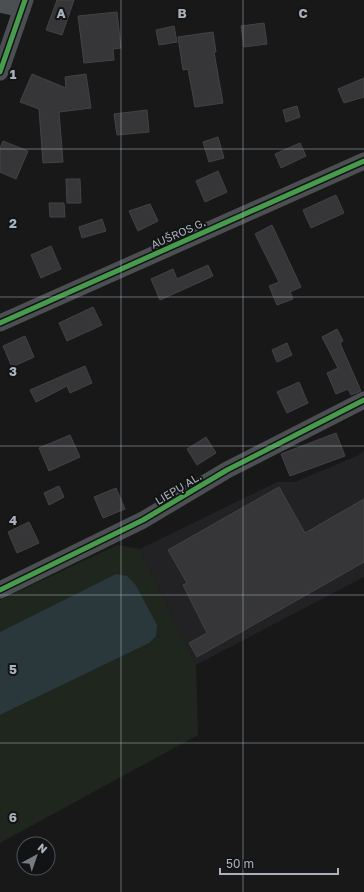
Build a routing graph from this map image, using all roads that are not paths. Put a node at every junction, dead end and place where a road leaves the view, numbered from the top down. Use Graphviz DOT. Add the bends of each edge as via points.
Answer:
graph roads {
  1 [pos="0,4"];
  2 [pos="23,4"];
  3 [pos="0,72"];
  4 [pos="364,161"];
  5 [pos="0,323"];
  6 [pos="364,400"];
  7 [pos="0,590"];
  1 -- 2 [label="street"];
  2 -- 3 [label="street"];
  4 -- 5 [label="street, AUŠROS G."];
  6 -- 7 [label="street, LIEPŲ AL." via="227,470 143,520"];
}
